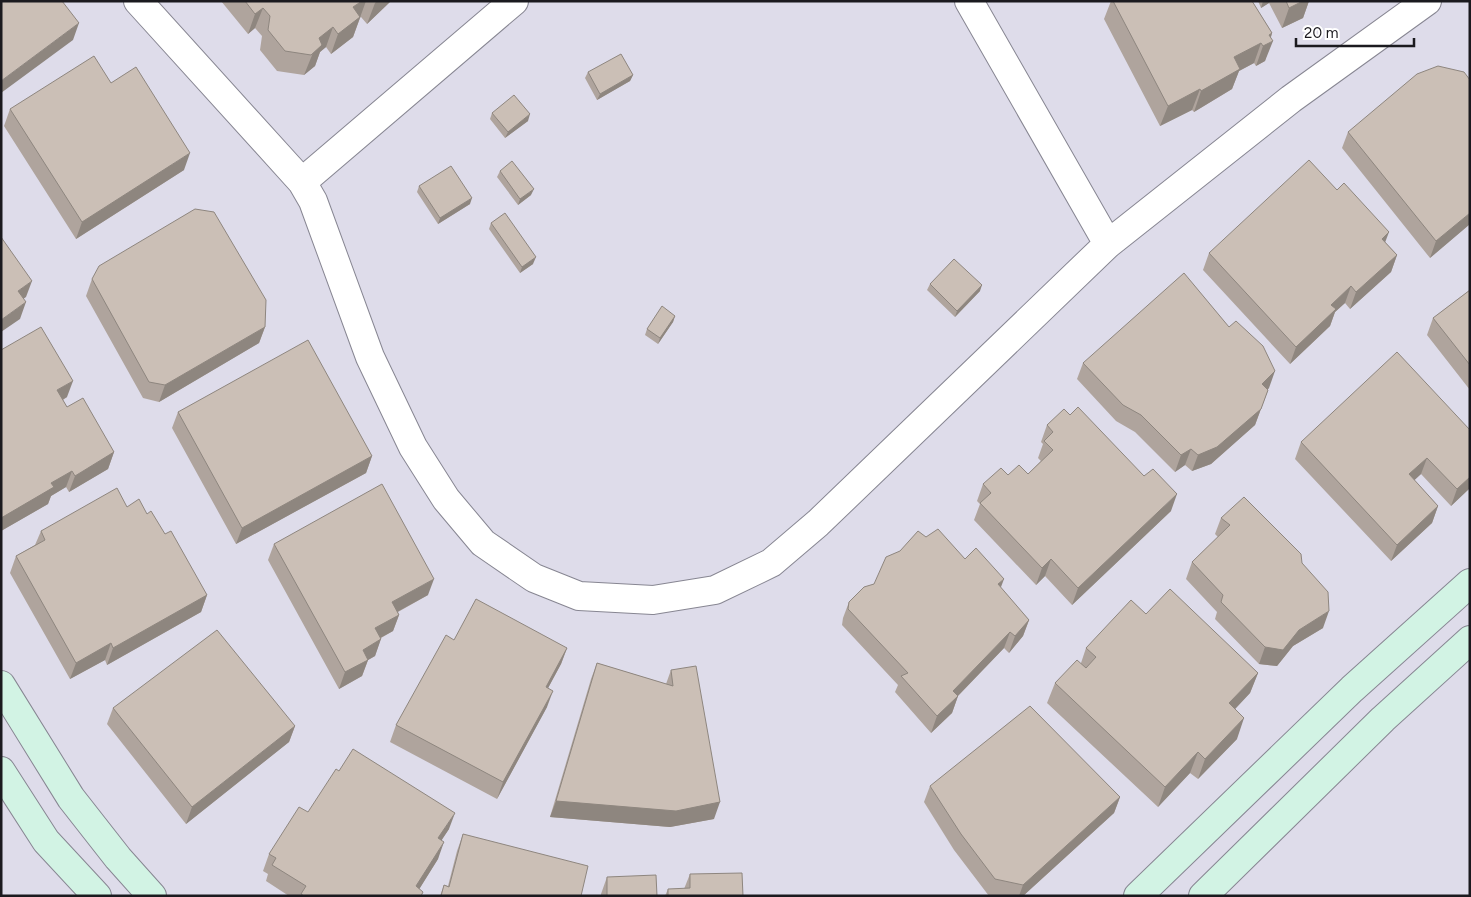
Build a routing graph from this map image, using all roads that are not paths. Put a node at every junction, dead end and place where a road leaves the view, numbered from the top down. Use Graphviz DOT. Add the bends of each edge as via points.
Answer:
graph roads {
  1 [pos="138,1"];
  2 [pos="514,1"];
  3 [pos="970,1"];
  4 [pos="1427,1"];
  5 [pos="302,182"];
  6 [pos="1108,244"];
  7 [pos="1470,583"];
  8 [pos="1470,640"];
  9 [pos="1,685"];
  10 [pos="1,771"];
  11 [pos="97,896"];
  12 [pos="152,896"];
  13 [pos="1138,896"];
  14 [pos="1203,896"];
  1 -- 5 [label="street"];
  2 -- 5 [label="street"];
  3 -- 6 [label="street"];
  4 -- 6 [label="street" via="1291,99"];
  5 -- 6 [label="street" via="313,201 370,357 412,447 446,499 483,543 534,578 579,596 653,600 714,590 771,563 818,523"];
  7 -- 13 [label="street" via="1352,689"];
  8 -- 14 [label="street" via="1383,719"];
  9 -- 12 [label="street" via="71,798"];
  10 -- 11 [label="street" via="46,841"];
}
